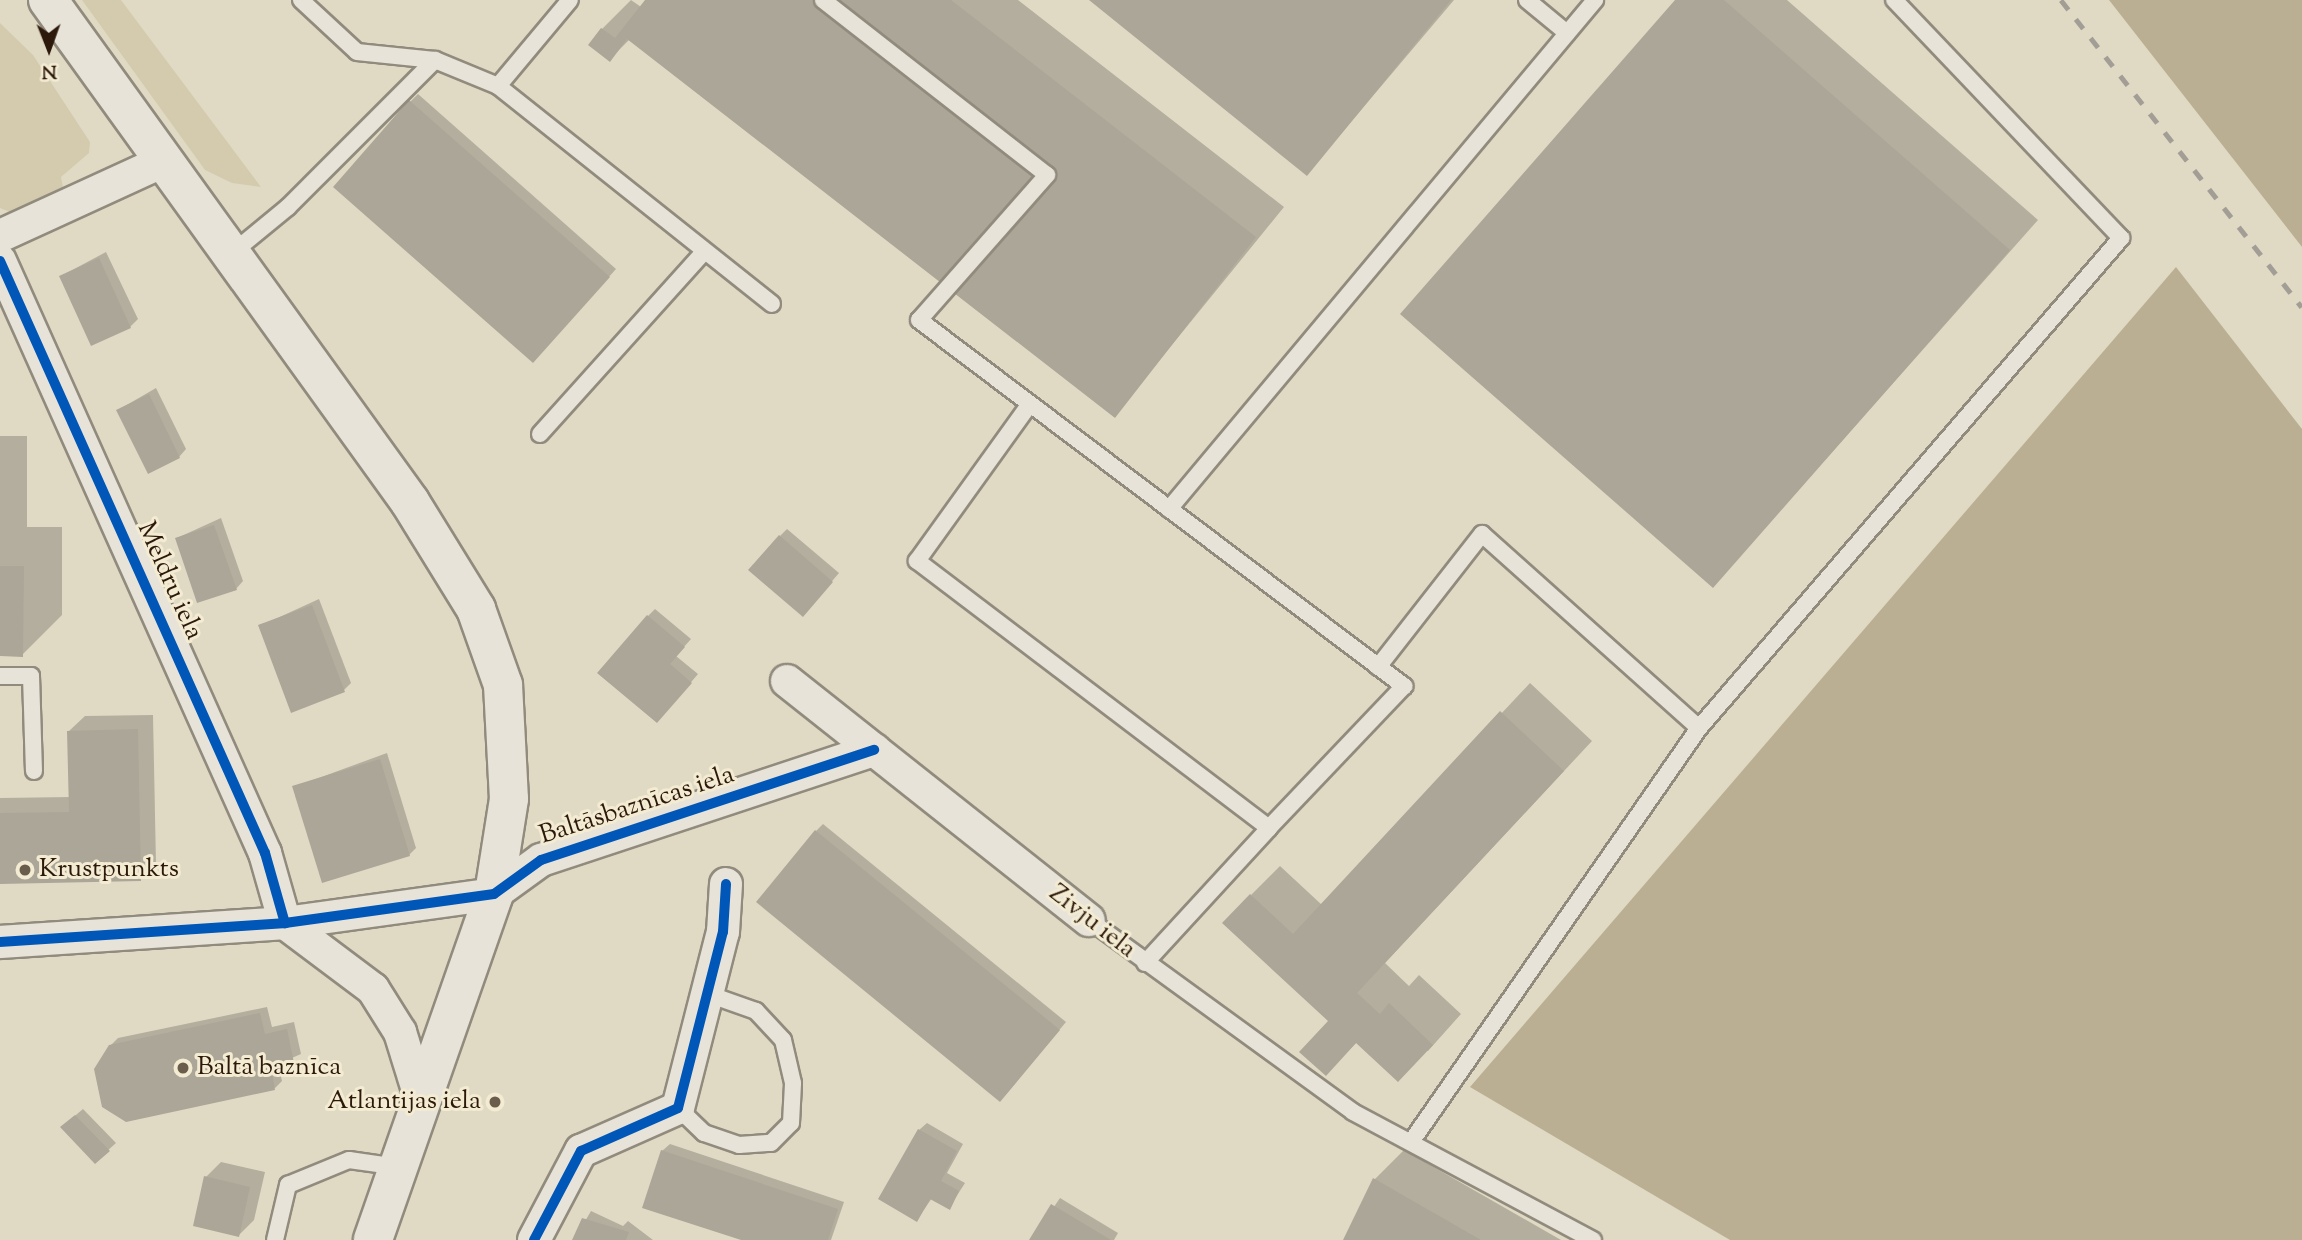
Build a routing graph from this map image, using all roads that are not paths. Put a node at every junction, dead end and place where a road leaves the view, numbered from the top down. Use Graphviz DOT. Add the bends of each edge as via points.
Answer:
graph roads {
  1 [pos="48,0"];
  2 [pos="301,0"];
  3 [pos="569,0"];
  4 [pos="823,0"];
  5 [pos="1527,0"];
  6 [pos="1595,0"];
  7 [pos="1894,0"];
  8 [pos="1567,33"];
  9 [pos="435,60"];
  10 [pos="498,86"];
  11 [pos="164,161"];
  12 [pos="0,236"];
  13 [pos="705,251"];
  14 [pos="232,253"];
  15 [pos="0,261"];
  16 [pos="772,304"];
  17 [pos="1030,404"];
  18 [pos="540,434"];
  19 [pos="1169,509"];
  20 [pos="1378,667"];
  21 [pos="0,676"];
  22 [pos="787,681"];
  23 [pos="1699,728"];
  24 [pos="874,750"];
  25 [pos="34,771"];
  26 [pos="1269,828"];
  27 [pos="726,884"];
  28 [pos="494,894"];
  29 [pos="1089,920"];
  30 [pos="285,923"];
  31 [pos="0,942"];
  32 [pos="1145,963"];
  33 [pos="708,994"];
  34 [pos="422,1103"];
  35 [pos="678,1108"];
  36 [pos="1411,1142"];
  37 [pos="398,1167"];
  38 [pos="275,1240"];
  39 [pos="373,1240"];
  40 [pos="534,1240"];
  41 [pos="1593,1240"];
  1 -- 11 [label="main road"];
  2 -- 9 [label="lane" via="357,52"];
  3 -- 10 [label="lane"];
  4 -- 17 [label="lane" via="1047,175 919,320"];
  5 -- 8 [label="lane"];
  6 -- 8 [label="lane"];
  7 -- 23 [label="lane" via="2121,237"];
  8 -- 19 [label="lane"];
  9 -- 10 [label="lane"];
  9 -- 14 [label="lane" via="288,207"];
  10 -- 13 [label="lane"];
  11 -- 12 [label="street"];
  11 -- 14 [label="main road"];
  13 -- 16 [label="lane"];
  13 -- 18 [label="lane"];
  14 -- 28 [label="main road" via="363,431 475,609 503,685 509,799"];
  15 -- 30 [label="street, Meldru iela" via="265,853"];
  17 -- 19 [label="lane"];
  17 -- 26 [label="lane" via="917,561"];
  19 -- 20 [label="lane"];
  20 -- 23 [label="lane" via="1482,534"];
  20 -- 26 [label="lane" via="1404,687"];
  21 -- 25 [label="lane" via="31,676"];
  22 -- 24 [label="street, Zivju iela"];
  23 -- 36 [label="lane"];
  24 -- 28 [label="street, Baltāsbaznīcas iela" via="541,860"];
  24 -- 29 [label="street, Zivju iela"];
  26 -- 32 [label="lane"];
  27 -- 33 [label="street"];
  28 -- 30 [label="street, Baltāsbaznīcas iela"];
  28 -- 34 [label="main road"];
  29 -- 32 [label="lane, Zivju iela"];
  30 -- 31 [label="street, Baltāsbaznīcas iela"];
  30 -- 34 [label="street" via="373,989 400,1032"];
  32 -- 36 [label="lane, Zivju iela" via="1353,1112"];
  33 -- 35 [label="street"];
  33 -- 35 [label="lane" via="756,1011 783,1040 793,1083 791,1123 771,1143 739,1144 704,1133"];
  34 -- 37 [label="main road"];
  35 -- 40 [label="street" via="581,1151"];
  36 -- 41 [label="lane, Zivju iela"];
  37 -- 38 [label="lane" via="349,1160 288,1185"];
  37 -- 39 [label="main road"];
}
